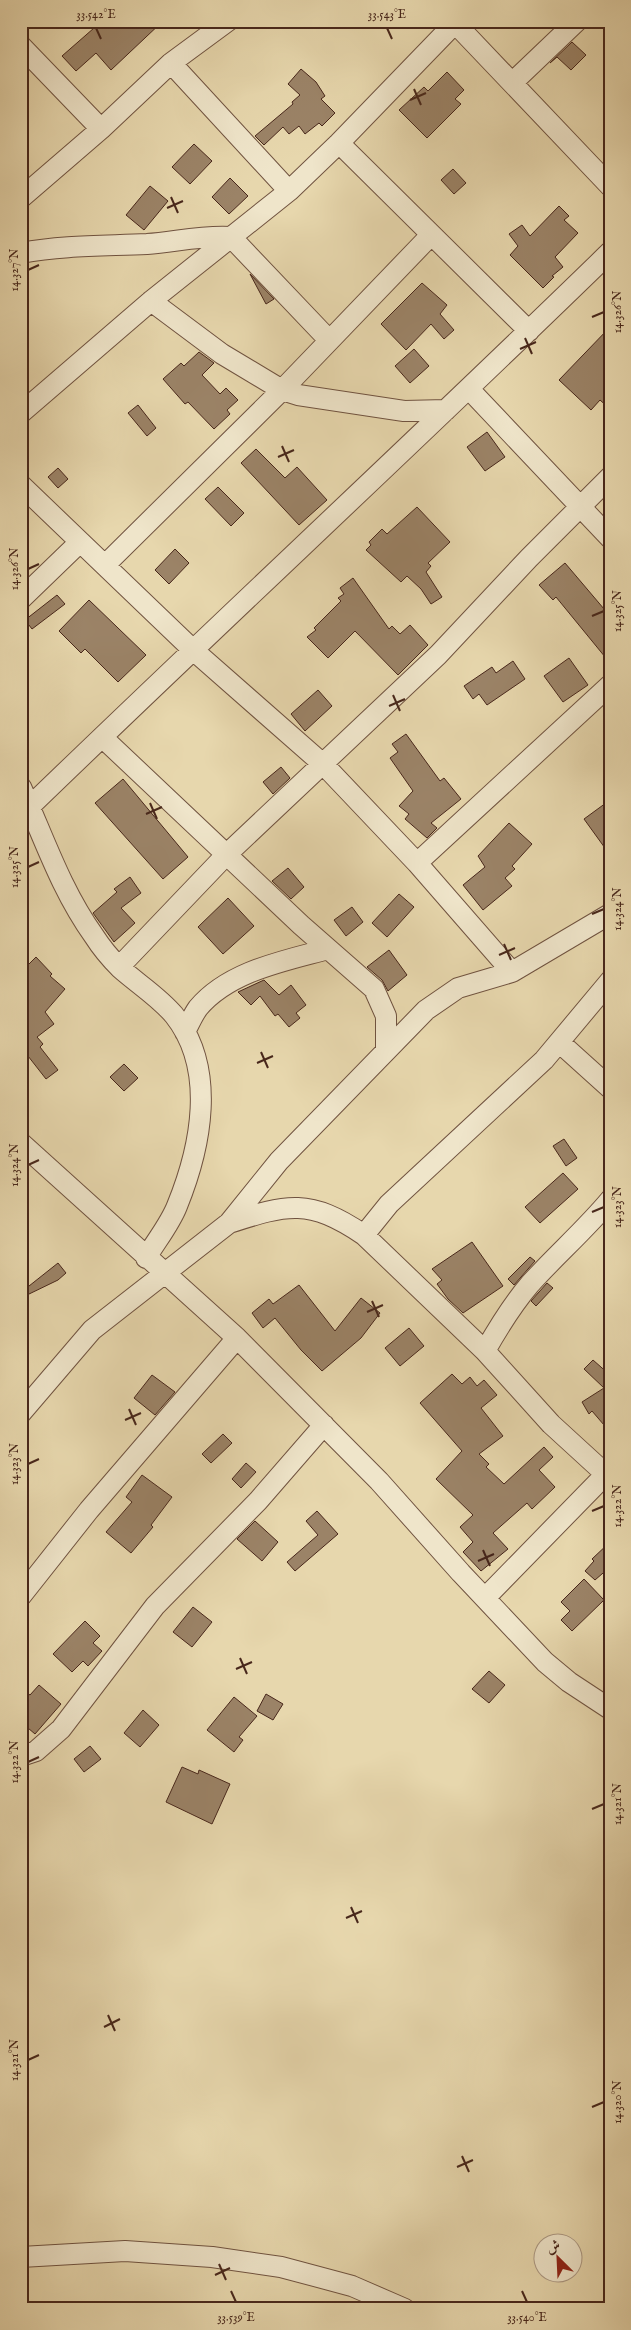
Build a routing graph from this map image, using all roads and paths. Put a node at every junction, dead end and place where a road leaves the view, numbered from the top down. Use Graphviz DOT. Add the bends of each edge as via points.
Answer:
graph roads {
  1 [pos="577,21"];
  2 [pos="455,22"];
  3 [pos="222,23"];
  4 [pos="21,46"];
  5 [pos="171,63"];
  6 [pos="512,83"];
  7 [pos="101,129"];
  8 [pos="338,143"];
  9 [pos="610,186"];
  10 [pos="289,191"];
  11 [pos="21,198"];
  12 [pos="431,235"];
  13 [pos="231,237"];
  14 [pos="610,252"];
  15 [pos="21,253"];
  16 [pos="151,301"];
  17 [pos="529,331"];
  18 [pos="328,339"];
  19 [pos="469,389"];
  20 [pos="282,390"];
  21 [pos="446,410"];
  22 [pos="21,413"];
  23 [pos="610,477"];
  24 [pos="21,485"];
  25 [pos="580,507"];
  26 [pos="610,538"];
  27 [pos="80,542"];
  28 [pos="105,566"];
  29 [pos="21,598"];
  30 [pos="192,649"];
  31 [pos="610,685"];
  32 [pos="102,736"];
  33 [pos="324,765"];
  34 [pos="21,787"];
  35 [pos="26,811"];
  36 [pos="226,855"];
  37 [pos="416,863"];
  38 [pos="610,914"];
  39 [pos="328,949"];
  40 [pos="119,967"];
  41 [pos="512,972"];
  42 [pos="610,981"];
  43 [pos="185,1032"];
  44 [pos="559,1042"];
  45 [pos="386,1050"];
  46 [pos="610,1088"];
  47 [pos="21,1143"];
  48 [pos="610,1200"];
  49 [pos="229,1223"];
  50 [pos="364,1235"];
  51 [pos="146,1258"];
  52 [pos="162,1273"];
  53 [pos="236,1338"];
  54 [pos="485,1351"];
  55 [pos="21,1413"];
  56 [pos="324,1425"];
  57 [pos="608,1474"];
  58 [pos="21,1596"];
  59 [pos="485,1598"];
  60 [pos="610,1709"];
  61 [pos="21,1756"];
  62 [pos="21,2257"];
  63 [pos="405,2309"];
  1 -- 6 [label="street"];
  2 -- 6 [label="street"];
  2 -- 8 [label="street"];
  3 -- 5 [label="street"];
  4 -- 7 [label="street"];
  5 -- 7 [label="street"];
  5 -- 10 [label="street"];
  6 -- 9 [label="street"];
  7 -- 11 [label="street"];
  8 -- 10 [label="street"];
  8 -- 12 [label="street"];
  10 -- 13 [label="street"];
  12 -- 17 [label="street"];
  12 -- 18 [label="street"];
  13 -- 15 [label="street" via="53,247"];
  13 -- 16 [label="street"];
  13 -- 18 [label="street"];
  14 -- 17 [label="street"];
  16 -- 20 [label="street" via="222,354"];
  16 -- 22 [label="street"];
  17 -- 19 [label="street"];
  18 -- 20 [label="street"];
  19 -- 21 [label="street"];
  19 -- 25 [label="street"];
  20 -- 21 [label="street" via="404,411"];
  20 -- 28 [label="street"];
  21 -- 30 [label="street"];
  23 -- 25 [label="street"];
  24 -- 27 [label="street"];
  25 -- 26 [label="street"];
  25 -- 33 [label="street" via="438,655"];
  27 -- 28 [label="street"];
  27 -- 29 [label="street"];
  28 -- 30 [label="street"];
  30 -- 32 [label="street"];
  30 -- 33 [label="street"];
  31 -- 37 [label="street"];
  32 -- 35 [label="street"];
  32 -- 36 [label="street"];
  33 -- 36 [label="street"];
  33 -- 37 [label="street"];
  34 -- 35 [label="street"];
  35 -- 40 [label="street" via="78,913"];
  36 -- 39 [label="street"];
  36 -- 40 [label="street"];
  37 -- 41 [label="street"];
  38 -- 41 [label="street"];
  39 -- 43 [label="street" via="264,967 229,983 198,1008"];
  39 -- 45 [label="street" via="374,989 386,1016"];
  40 -- 43 [label="street" via="173,1014"];
  41 -- 45 [label="street" via="458,988 426,1010"];
  42 -- 44 [label="street"];
  43 -- 51 [label="street" via="198,1064 202,1108 191,1163 176,1208"];
  44 -- 46 [label="street"];
  44 -- 50 [label="street" via="544,1060 389,1204"];
  45 -- 49 [label="street" via="279,1161"];
  47 -- 51 [label="street"];
  48 -- 54 [label="street" via="530,1284"];
  49 -- 50 [label="street" via="274,1209 306,1208 342,1220"];
  49 -- 52 [label="street"];
  50 -- 54 [label="street"];
  51 -- 52 [label="street"];
  52 -- 53 [label="street"];
  52 -- 55 [label="street" via="92,1330"];
  53 -- 56 [label="street"];
  53 -- 58 [label="street" via="89,1510"];
  54 -- 57 [label="street" via="551,1424"];
  56 -- 59 [label="street"];
  56 -- 61 [label="street" via="258,1501 155,1606 61,1729 36,1751"];
  57 -- 59 [label="street"];
  59 -- 60 [label="street" via="545,1662"];
  62 -- 63 [label="street" via="124,2250 212,2257 281,2267 352,2286"];
}
